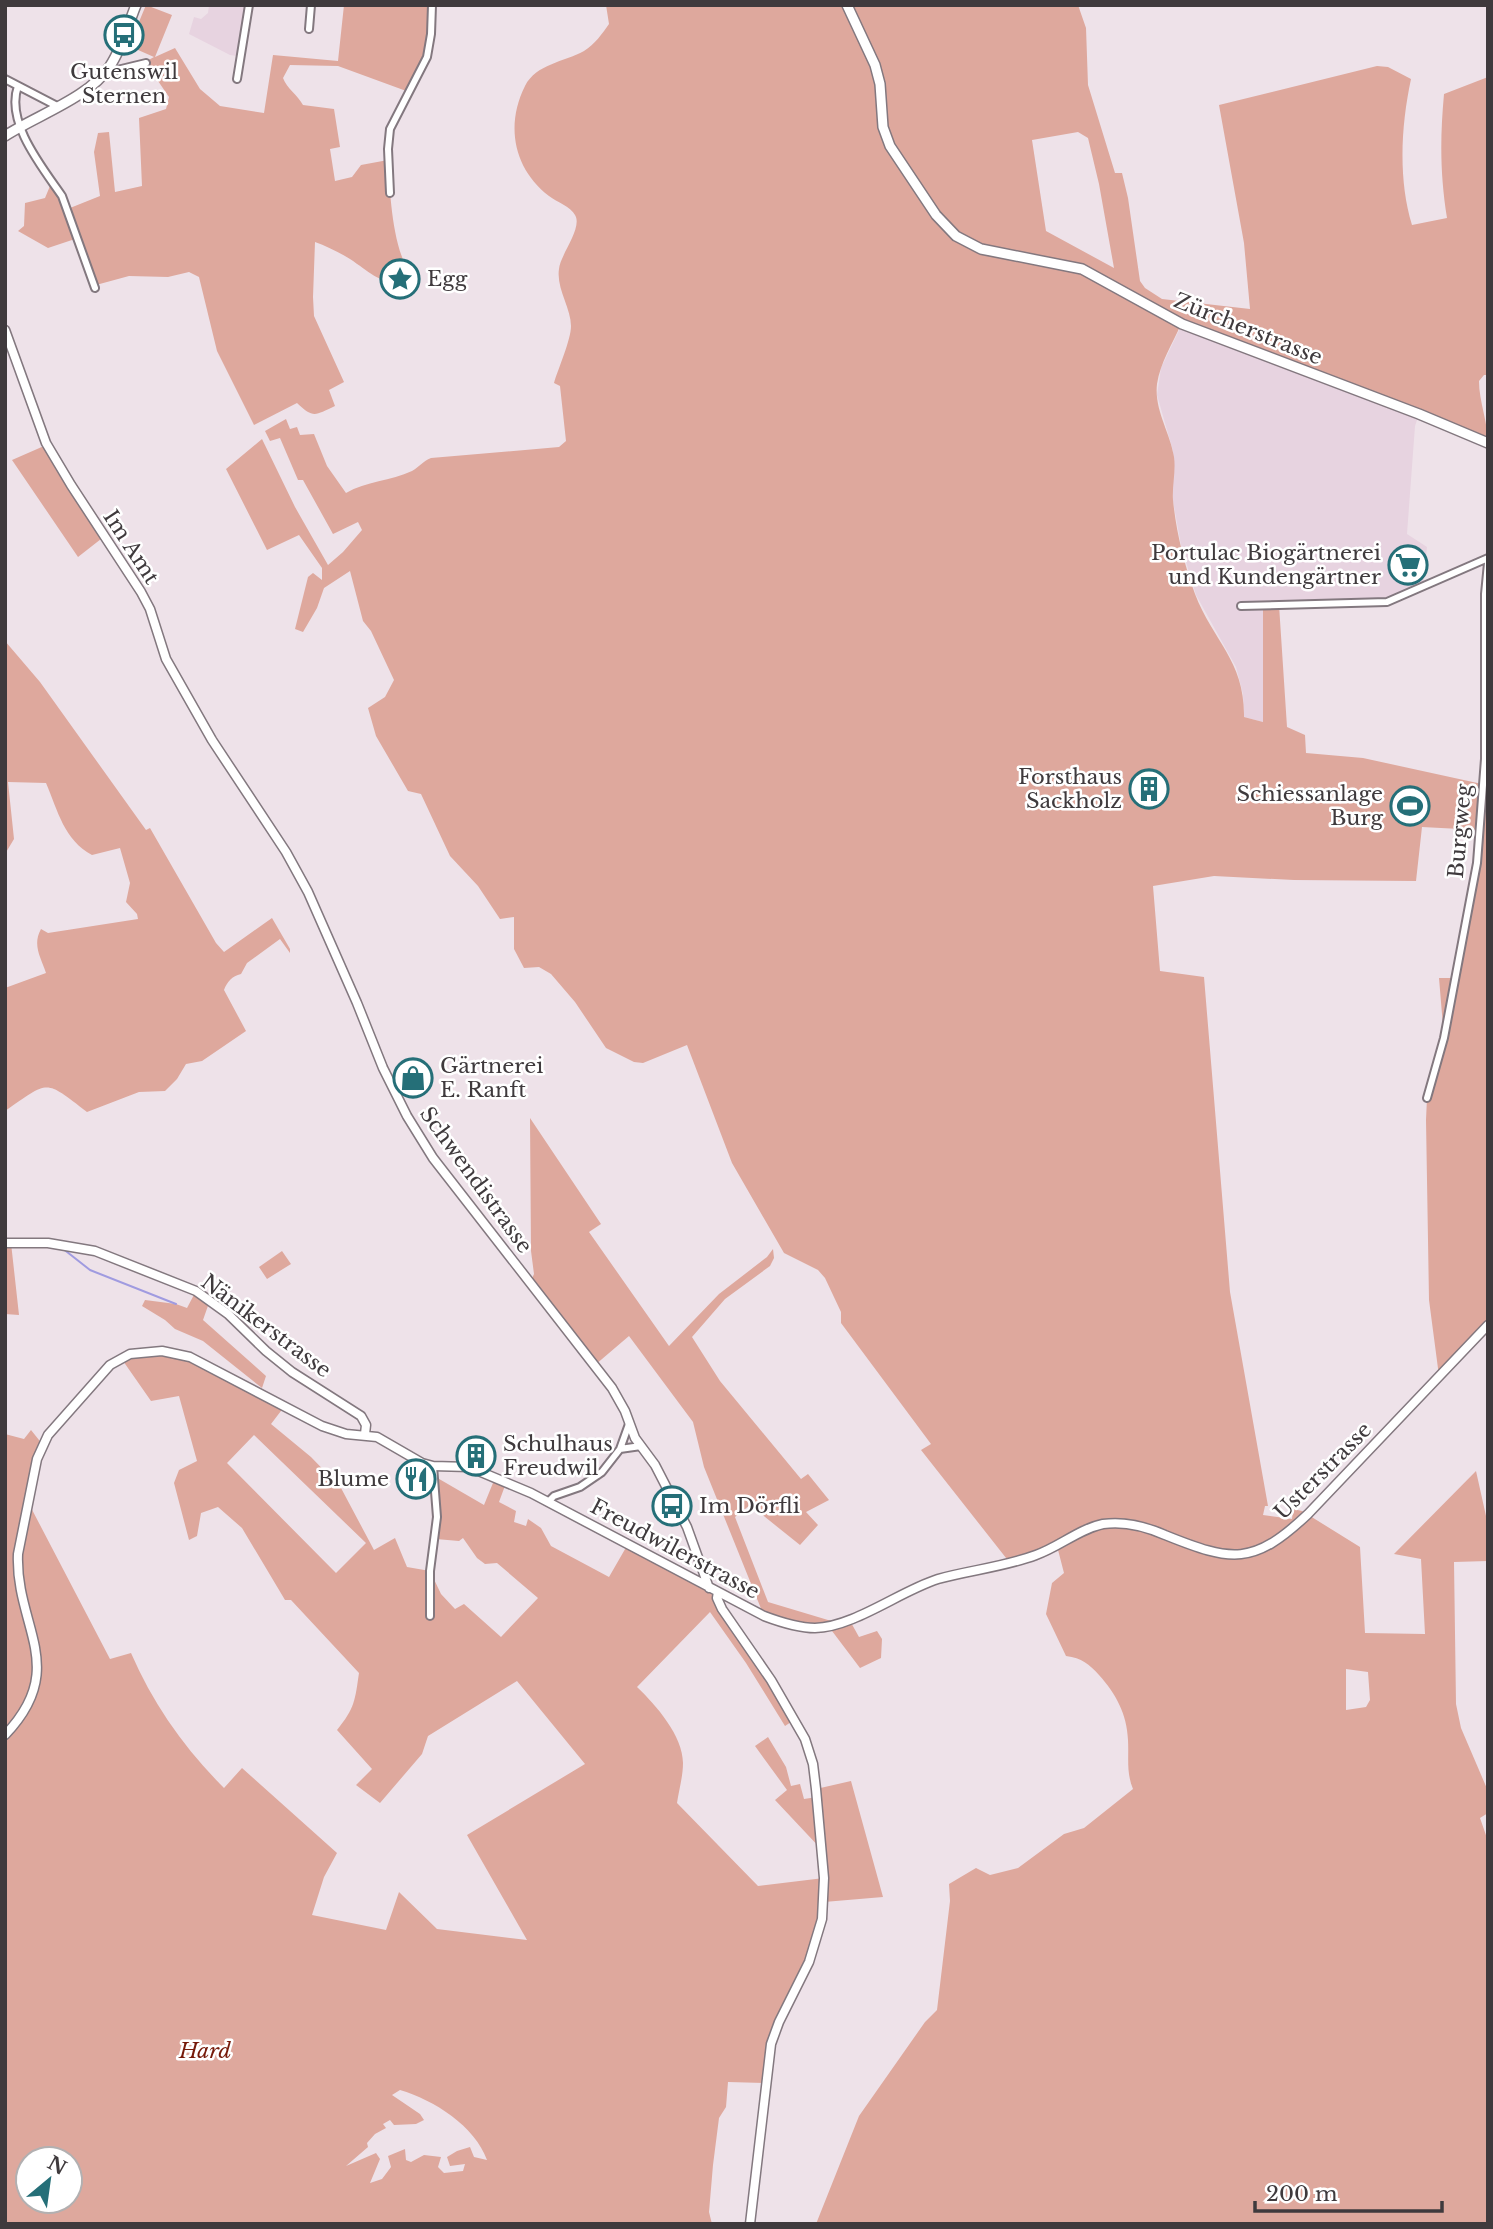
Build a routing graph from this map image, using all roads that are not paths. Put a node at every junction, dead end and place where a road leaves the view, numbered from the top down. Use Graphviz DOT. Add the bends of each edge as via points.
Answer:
graph roads {
  1 [pos="136,5"];
  2 [pos="249,5"];
  3 [pos="311,5"];
  4 [pos="432,5"];
  5 [pos="847,5"];
  6 [pos="309,29"];
  7 [pos="146,64"];
  8 [pos="110,67"];
  9 [pos="5,79"];
  10 [pos="237,79"];
  11 [pos="18,86"];
  12 [pos="53,103"];
  13 [pos="20,124"];
  14 [pos="5,136"];
  15 [pos="390,193"];
  16 [pos="95,288"];
  17 [pos="5,330"];
  18 [pos="1488,443"];
  19 [pos="1488,558"];
  20 [pos="1488,564"];
  21 [pos="1241,606"];
  22 [pos="237,778"];
  23 [pos="1427,1098"];
  24 [pos="5,1243"];
  25 [pos="1488,1325"];
  26 [pos="629,1424"];
  27 [pos="365,1434"];
  28 [pos="641,1446"];
  29 [pos="620,1449"];
  30 [pos="433,1466"];
  31 [pos="548,1502"];
  32 [pos="1147,1528"];
  33 [pos="709,1588"];
  34 [pos="718,1592"];
  35 [pos="430,1616"];
  36 [pos="5,1735"];
  37 [pos="750,2224"];
  1 -- 8 [label="main road"];
  2 -- 10 [label="street"];
  3 -- 6 [label="street"];
  4 -- 15 [label="street" via="427,57 390,129"];
  5 -- 18 [label="main road, Zürcherstrasse" via="875,65 890,146 945,226 970,245 1082,269 1182,324"];
  7 -- 8 [label="street" via="117,70"];
  8 -- 12 [label="main road" via="94,84"];
  9 -- 11 [label="street"];
  11 -- 12 [label="street"];
  11 -- 13 [label="street" via="15,100"];
  12 -- 13 [label="main road"];
  13 -- 14 [label="main road"];
  13 -- 16 [label="street" via="62,196"];
  17 -- 22 [label="street, Im Amt" via="46,443 141,592 166,659"];
  19 -- 21 [label="street" via="1387,602"];
  20 -- 23 [label="street, Burgweg" via="1485,759 1476,863 1444,1038"];
  22 -- 26 [label="street, Schwendistrasse" via="308,892 383,1068 419,1138 605,1378"];
  24 -- 27 [label="street, Nänikerstrasse" via="58,1244 95,1251 195,1291 292,1372 362,1416"];
  25 -- 32 [label="street, Usterstrasse" via="1308,1514 1269,1545 1247,1554 1225,1555"];
  26 -- 28 [label="street, Schwendistrasse"];
  26 -- 29 [label="street"];
  27 -- 30 [label="street, Freudwilerstrasse"];
  27 -- 36 [label="street, Freudwilerstrasse" via="322,1426 183,1355 141,1352 110,1366 48,1435 37,1459 17,1569 34,1638 36,1680 27,1708"];
  28 -- 29 [label="street"];
  28 -- 33 [label="street, Schwendistrasse" via="687,1527"];
  29 -- 31 [label="street" via="594,1479"];
  30 -- 31 [label="street, Freudwilerstrasse" via="469,1467"];
  30 -- 35 [label="street" via="437,1517"];
  31 -- 33 [label="street, Freudwilerstrasse"];
  32 -- 34 [label="street, Freudwilerstrasse" via="1115,1524 1088,1529 1037,1555 933,1581 829,1626 777,1621"];
  33 -- 34 [label="street, Freudwilerstrasse"];
  34 -- 37 [label="street" via="722,1609 771,1680 810,1751 824,1878 815,1948 771,2044"];
}
